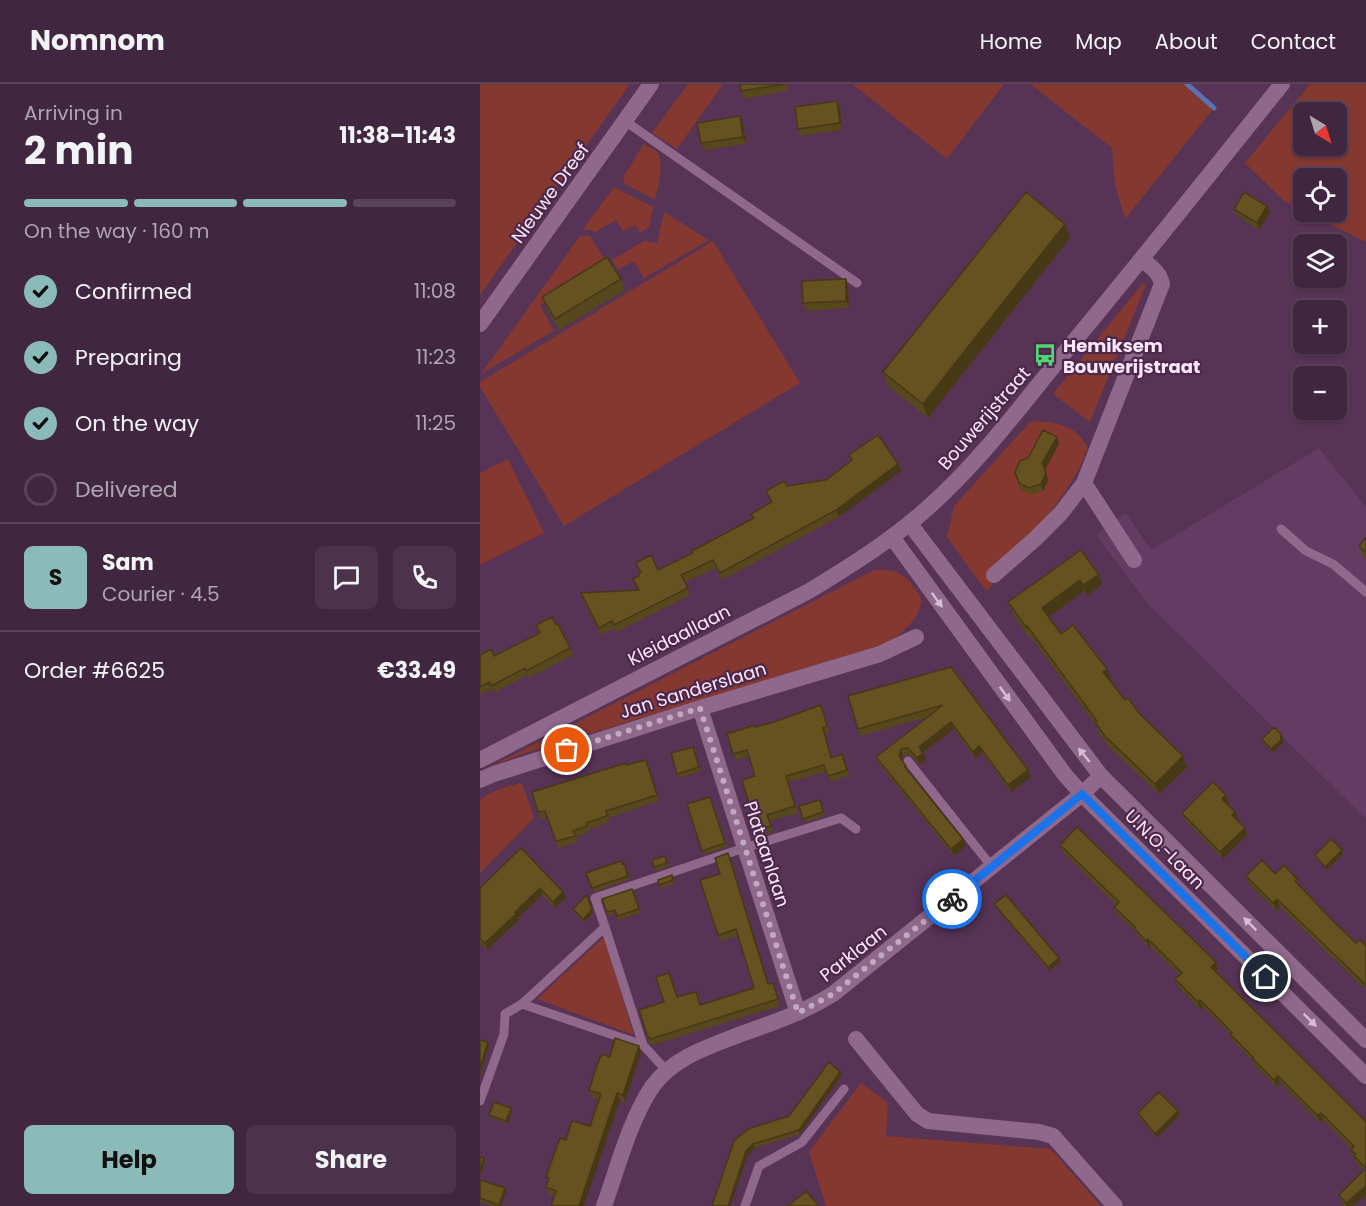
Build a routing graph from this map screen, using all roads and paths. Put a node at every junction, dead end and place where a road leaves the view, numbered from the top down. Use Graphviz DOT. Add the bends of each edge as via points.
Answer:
graph roads {
  1 [pos="651,84"];
  2 [pos="1282,84"];
  3 [pos="625,121"];
  4 [pos="1142,259"];
  5 [pos="857,283"];
  6 [pos="480,324"];
  7 [pos="1084,483"];
  8 [pos="910,524"];
  9 [pos="1281,529"];
  10 [pos="892,537"];
  11 [pos="1134,560"];
  12 [pos="994,575"];
  13 [pos="1366,592"];
  14 [pos="979,615"];
  15 [pos="959,630"];
  16 [pos="916,637"];
  17 [pos="700,708"];
  18 [pos="480,760"];
  19 [pos="908,761"];
  20 [pos="1101,776"];
  21 [pos="480,780"];
  22 [pos="1082,794"];
  23 [pos="856,829"];
  24 [pos="744,848"];
  25 [pos="992,867"];
  26 [pos="605,927"];
  27 [pos="522,1004"];
  28 [pos="798,1013"];
  29 [pos="856,1039"];
  30 [pos="1366,1040"];
  31 [pos="643,1045"];
  32 [pos="666,1070"];
  33 [pos="1366,1076"];
  34 [pos="844,1089"];
  35 [pos="480,1101"];
  36 [pos="604,1206"];
  37 [pos="746,1206"];
  38 [pos="1115,1206"];
  1 -- 3 [label="street, Nieuwe Dreef"];
  2 -- 4 [label="street, Bouwerijstraat"];
  3 -- 5 [label="lane"];
  3 -- 6 [label="street, Nieuwe Dreef"];
  4 -- 7 [label="street" via="1155,270 1162,284"];
  4 -- 8 [label="street, Bouwerijstraat" via="985,448"];
  7 -- 11 [label="street"];
  7 -- 12 [label="street" via="1035,539"];
  8 -- 10 [label="street, Bouwerijstraat"];
  8 -- 14 [label="street, U.N.O.-Laan"];
  9 -- 13 [label="lane"];
  10 -- 15 [label="street, U.N.O.-Laan, one-way"];
  10 -- 18 [label="street, Kleidaallaan" via="809,591"];
  14 -- 15 [label="street"];
  20 -- 14 [label="street, U.N.O.-Laan, one-way"];
  15 -- 22 [label="street, U.N.O.-Laan, one-way"];
  16 -- 17 [label="street, Jan Sanderslaan" via="880,654"];
  17 -- 21 [label="street, Jan Sanderslaan"];
  17 -- 24 [label="street, Plataanlaan"];
  19 -- 25 [label="lane"];
  20 -- 22 [label="street, Parklaan"];
  30 -- 20 [label="street, U.N.O.-Laan, one-way"];
  22 -- 25 [label="street, Parklaan"];
  22 -- 33 [label="street, U.N.O.-Laan, one-way"];
  23 -- 24 [label="lane" via="841,818"];
  24 -- 26 [label="lane" via="595,898"];
  24 -- 28 [label="street, Plataanlaan"];
  25 -- 28 [label="street, Parklaan" via="833,994"];
  26 -- 27 [label="lane"];
  26 -- 31 [label="lane"];
  27 -- 31 [label="lane"];
  27 -- 35 [label="lane" via="506,1014 504,1034"];
  28 -- 32 [label="street, Parklaan" via="700,1050"];
  29 -- 38 [label="street" via="917,1114 928,1120 1053,1136"];
  31 -- 32 [label="lane"];
  32 -- 36 [label="street, Parklaan" via="636,1119"];
  34 -- 37 [label="lane" via="802,1142 759,1166"];
}
